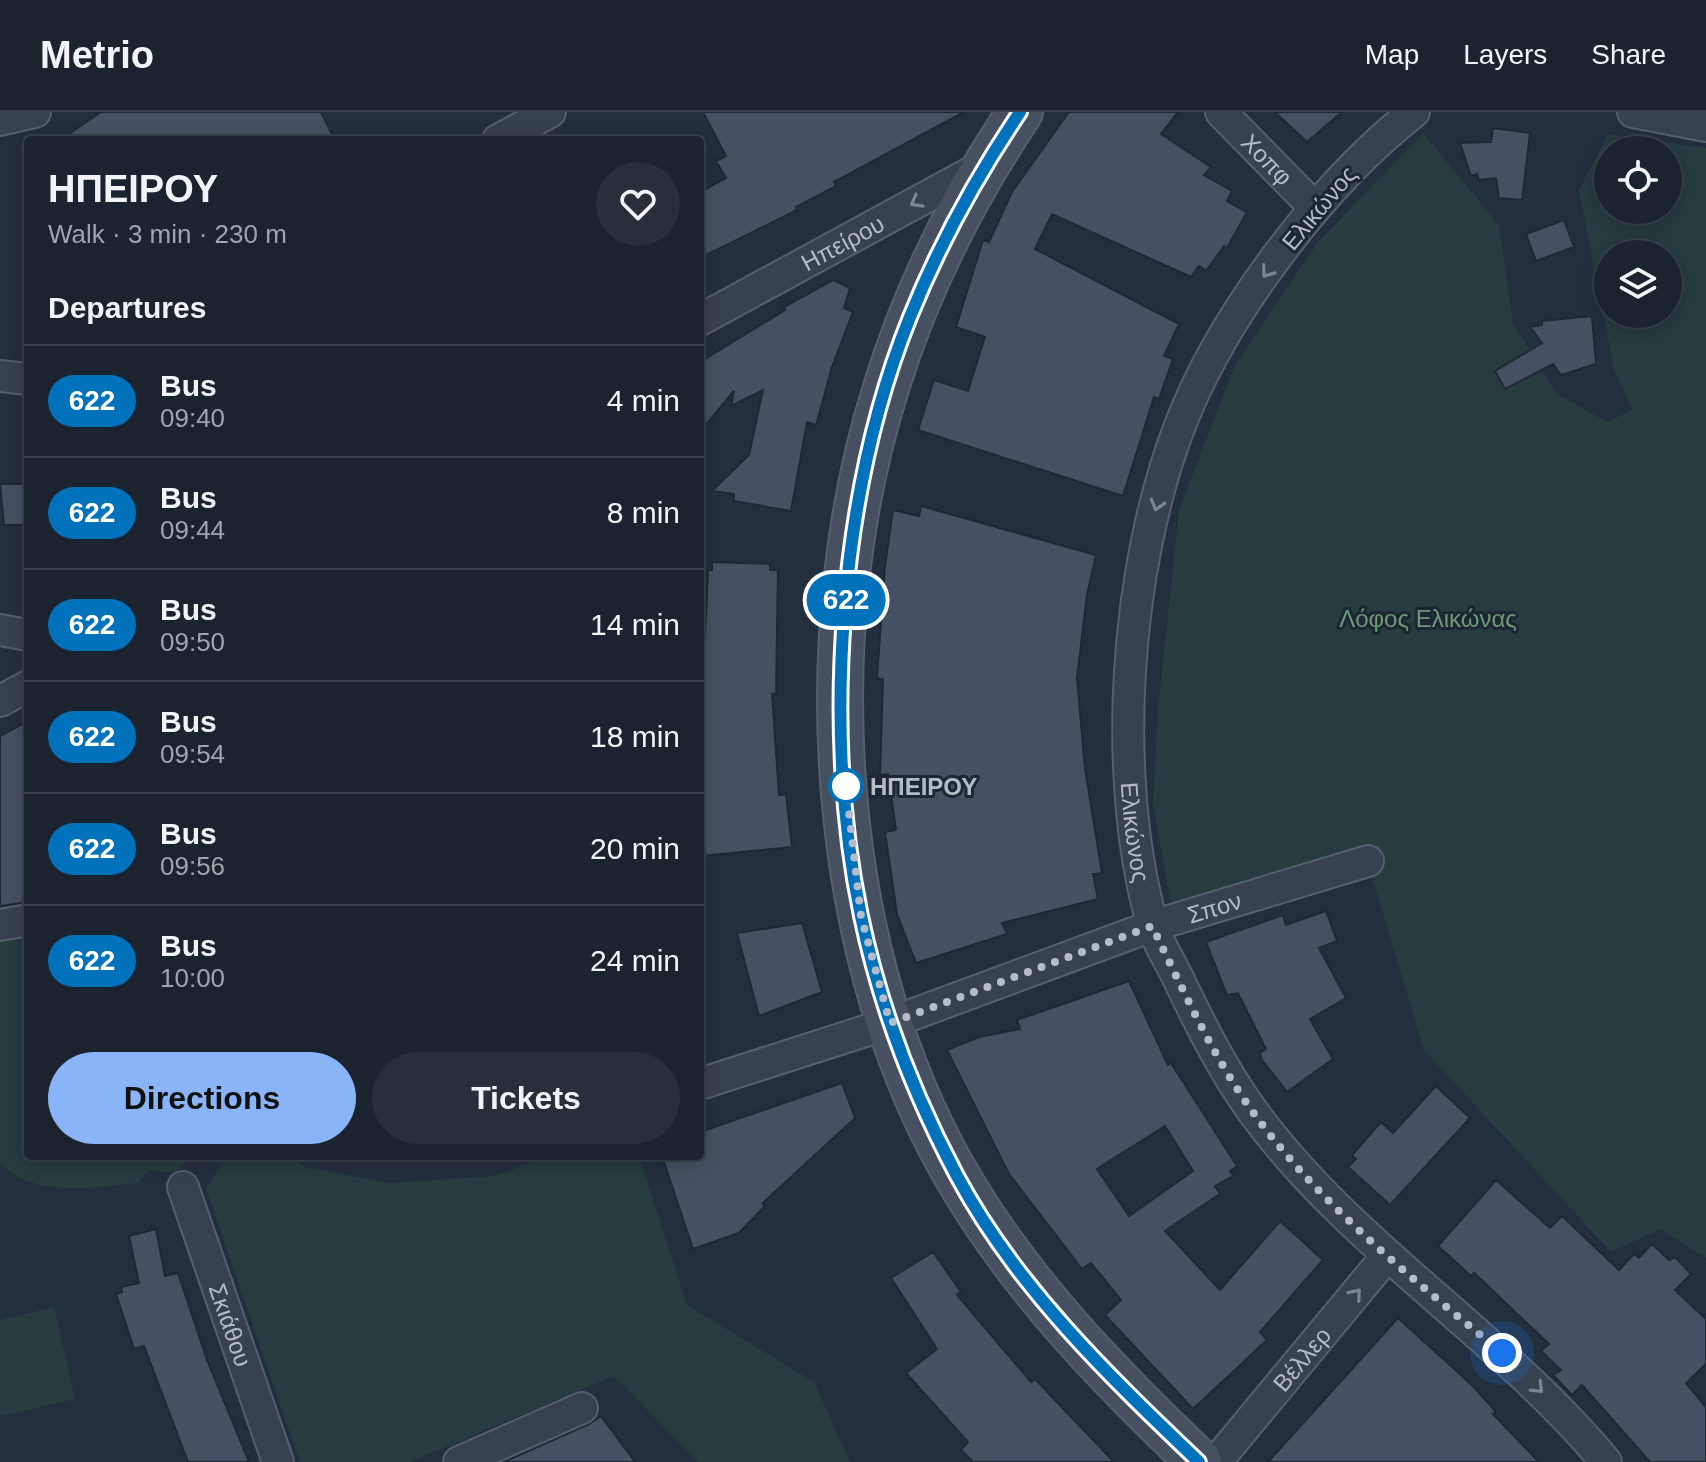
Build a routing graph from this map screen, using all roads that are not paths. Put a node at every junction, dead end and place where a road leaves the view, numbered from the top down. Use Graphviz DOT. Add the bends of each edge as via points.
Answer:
graph roads {
  1 [pos="35,112"];
  2 [pos="550,112"];
  3 [pos="1020,112"];
  4 [pos="1221,112"];
  5 [pos="1414,112"];
  6 [pos="1640,113"];
  7 [pos="0,120"];
  8 [pos="1706,126"];
  9 [pos="505,136"];
  10 [pos="985,165"];
  11 [pos="1315,208"];
  12 [pos="704,318"];
  13 [pos="0,376"];
  14 [pos="24,379"];
  15 [pos="0,630"];
  16 [pos="24,634"];
  17 [pos="24,688"];
  18 [pos="0,701"];
  19 [pos="1368,861"];
  20 [pos="24,921"];
  21 [pos="0,925"];
  22 [pos="1152,926"];
  23 [pos="890,1023"];
  24 [pos="704,1083"];
  25 [pos="183,1187"];
  26 [pos="1386,1257"];
  27 [pos="582,1408"];
  28 [pos="278,1462"];
  29 [pos="459,1462"];
  30 [pos="1199,1462"];
  31 [pos="1216,1462"];
  32 [pos="1606,1462"];
  1 -- 7 [label="street"];
  2 -- 9 [label="street"];
  3 -- 10 [label="street"];
  4 -- 11 [label="street, Χοπφ"];
  5 -- 11 [label="street, Ελικώνος" via="1382,137"];
  6 -- 8 [label="street"];
  10 -- 12 [label="street, Ηπείρου, one-way"];
  10 -- 23 [label="street" via="930,273 900,347 870,450 851,549 842,639 849,832 861,916"];
  11 -- 22 [label="street, Ελικώνος, one-way" via="1260,281 1206,370 1179,428 1148,535 1135,606 1130,803"];
  13 -- 14 [label="street"];
  15 -- 16 [label="street"];
  17 -- 18 [label="street"];
  19 -- 22 [label="street, Σπον"];
  20 -- 21 [label="street"];
  22 -- 23 [label="street, Σπον"];
  22 -- 26 [label="street, Ελικώνος" via="1249,1107"];
  23 -- 24 [label="street, Σπον"];
  23 -- 30 [label="street" via="920,1101 995,1237 1050,1311"];
  25 -- 28 [label="street, Σκιάθου"];
  31 -- 26 [label="street, Βέλλερ, one-way"];
  26 -- 32 [label="street, Ελικώνος, one-way" via="1502,1353"];
  27 -- 29 [label="street"];
}
